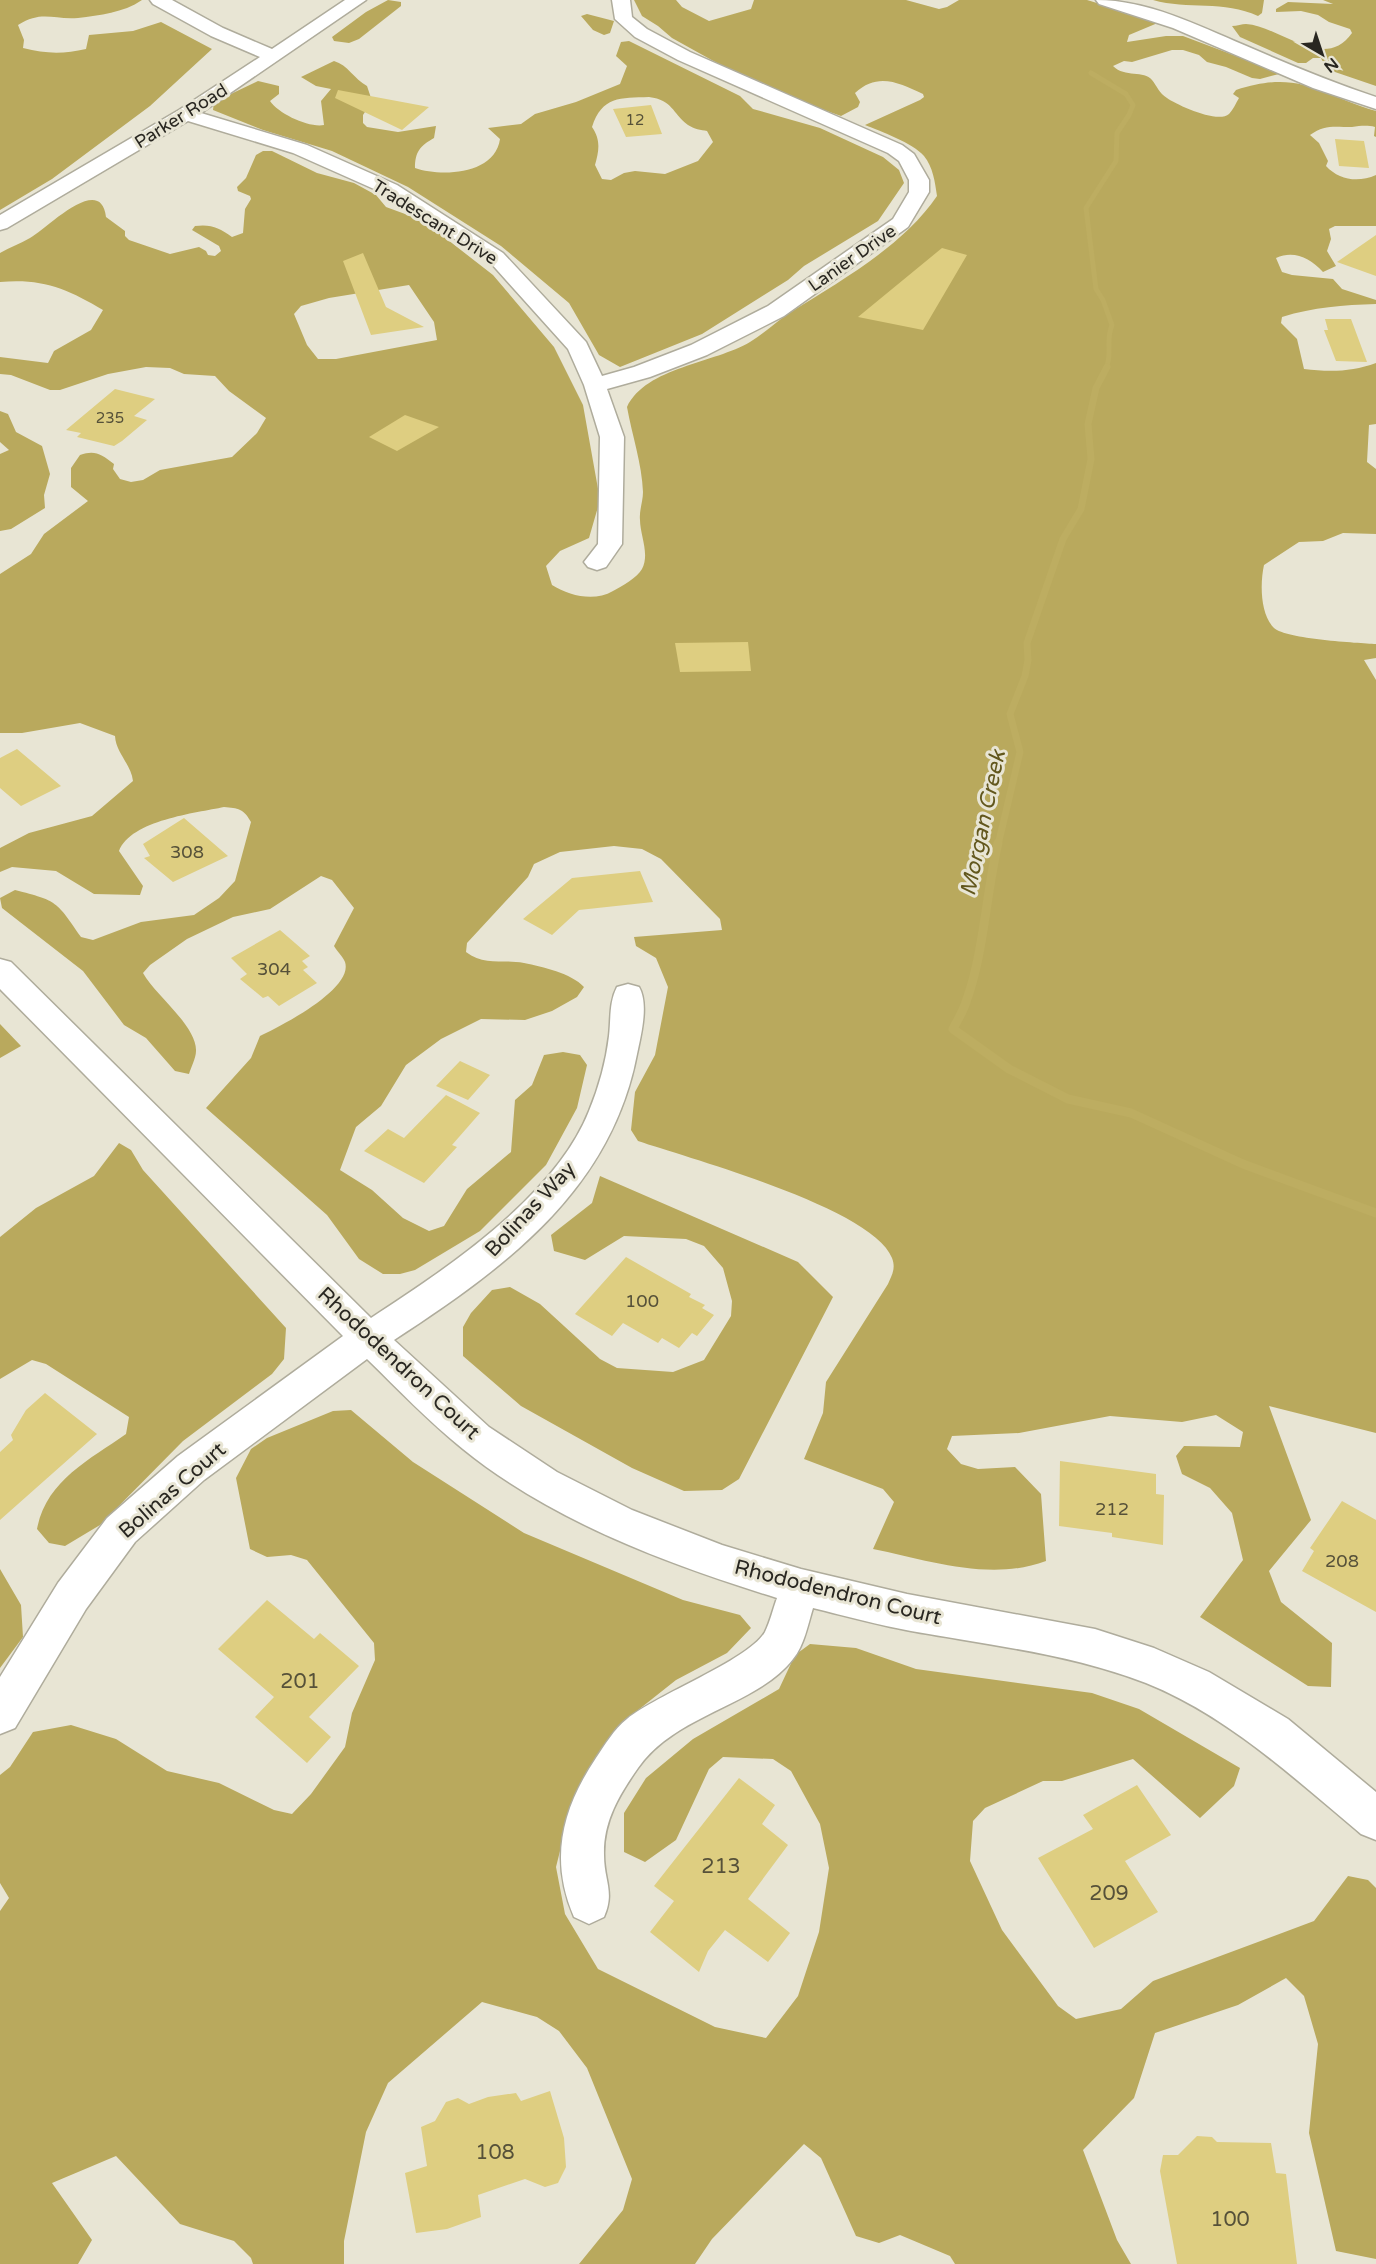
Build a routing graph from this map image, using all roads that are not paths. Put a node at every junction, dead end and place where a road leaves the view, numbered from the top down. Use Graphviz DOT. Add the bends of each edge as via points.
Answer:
graph roads {
  1 [pos="159,0"];
  2 [pos="357,0"];
  3 [pos="621,0"];
  4 [pos="1105,0"];
  5 [pos="274,56"];
  6 [pos="1376,103"];
  7 [pos="186,114"];
  8 [pos="0,224"];
  9 [pos="595,385"];
  10 [pos="597,562"];
  11 [pos="0,970"];
  12 [pos="628,995"];
  13 [pos="368,1338"];
  14 [pos="801,1587"];
  15 [pos="0,1714"];
  16 [pos="1376,1819"];
  17 [pos="589,1902"];
  1 -- 5 [label="street" via="217,32"];
  2 -- 5 [label="street, Parker Road"];
  3 -- 9 [label="street, Lanier Drive" via="624,19 641,33 684,56 895,149 914,168 919,192 901,223 776,311 699,350"];
  4 -- 6 [label="street" via="1179,24 1320,84"];
  5 -- 7 [label="street, Parker Road"];
  7 -- 8 [label="street, Parker Road"];
  7 -- 9 [label="street, Tradescant Drive" via="300,149 390,189 496,257 578,347"];
  9 -- 10 [label="street, Tradescant Drive" via="612,437 610,543"];
  11 -- 13 [label="street, Rhododendron Court"];
  12 -- 13 [label="street, Bolinas Way" via="625,1036 605,1112 587,1147 557,1188 496,1251"];
  13 -- 14 [label="street, Rhododendron Court" via="476,1438 544,1484 618,1522 719,1562"];
  13 -- 15 [label="street, Bolinas Court" via="191,1468 121,1530 72,1596"];
  14 -- 16 [label="street, Rhododendron Court" via="1095,1648 1154,1668 1195,1686 1273,1733"];
  14 -- 17 [label="street" via="780,1645 757,1667 674,1711 640,1734 624,1752 585,1823 582,1856"];
}
